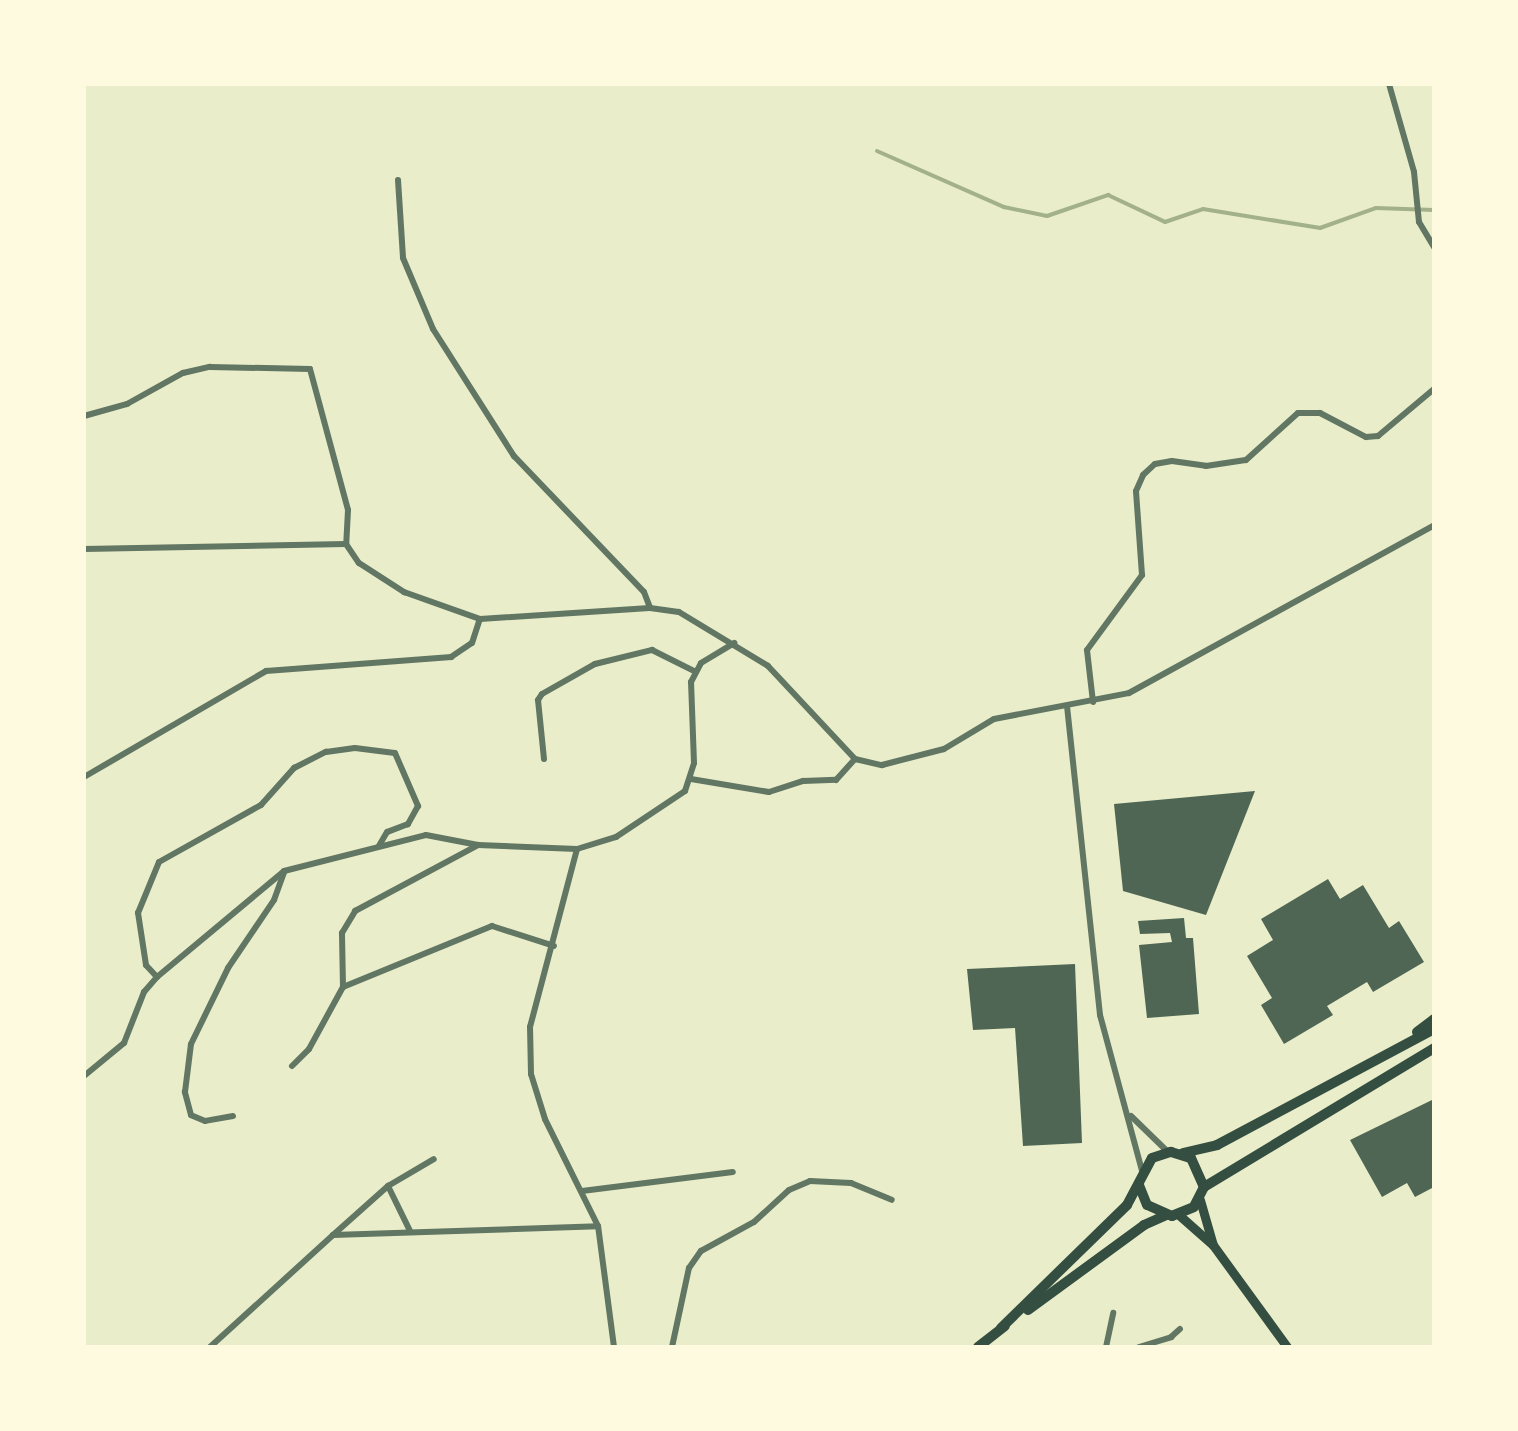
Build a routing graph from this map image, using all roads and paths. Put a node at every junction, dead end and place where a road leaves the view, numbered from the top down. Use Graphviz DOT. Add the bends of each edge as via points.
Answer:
graph roads {
  1 [pos="1389,84"];
  2 [pos="398,180"];
  3 [pos="1434,247"];
  4 [pos="1434,389"];
  5 [pos="84,416"];
  6 [pos="1434,525"];
  7 [pos="346,544"];
  8 [pos="84,549"];
  9 [pos="650,608"];
  10 [pos="480,619"];
  11 [pos="734,643"];
  12 [pos="696,672"];
  13 [pos="1093,702"];
  14 [pos="1067,706"];
  15 [pos="544,759"];
  16 [pos="855,759"];
  17 [pos="84,777"];
  18 [pos="691,779"];
  19 [pos="478,845"];
  20 [pos="378,847"];
  21 [pos="577,849"];
  22 [pos="284,871"];
  23 [pos="554,946"];
  24 [pos="157,977"];
  25 [pos="343,987"];
  26 [pos="1434,1019"];
  27 [pos="1434,1029"];
  28 [pos="1412,1037"];
  29 [pos="1432,1052"];
  30 [pos="292,1066"];
  31 [pos="84,1076"];
  32 [pos="233,1116"];
  33 [pos="1131,1116"];
  34 [pos="1168,1152"];
  35 [pos="1181,1153"];
  36 [pos="434,1159"];
  37 [pos="1142,1171"];
  38 [pos="733,1172"];
  39 [pos="1139,1185"];
  40 [pos="388,1186"];
  41 [pos="1204,1187"];
  42 [pos="582,1191"];
  43 [pos="892,1200"];
  44 [pos="1200,1200"];
  45 [pos="1166,1215"];
  46 [pos="1179,1215"];
  47 [pos="598,1226"];
  48 [pos="410,1231"];
  49 [pos="333,1235"];
  50 [pos="1213,1245"];
  51 [pos="1113,1313"];
  52 [pos="1001,1328"];
  53 [pos="1180,1329"];
  54 [pos="210,1347"];
  55 [pos="614,1347"];
  56 [pos="672,1347"];
  57 [pos="978,1347"];
  58 [pos="1106,1347"];
  59 [pos="1139,1347"];
  60 [pos="1287,1347"];
  1 -- 3 [label="street" via="1414,172 1419,222"];
  2 -- 9 [label="street" via="403,258 433,329 514,456 644,592"];
  4 -- 13 [label="street" via="1378,436 1366,437 1320,413 1298,413 1246,460 1206,466 1172,461 1155,464 1143,475 1136,491 1142,575 1087,650"];
  5 -- 7 [label="street" via="127,404 183,373 210,367 310,369 348,510"];
  6 -- 13 [label="street" via="1129,693"];
  7 -- 8 [label="street"];
  7 -- 10 [label="street" via="359,563 404,592"];
  9 -- 10 [label="street"];
  9 -- 11 [label="street" via="679,612"];
  10 -- 17 [label="street" via="472,643 451,657 266,671"];
  11 -- 12 [label="street"];
  11 -- 16 [label="street" via="768,666"];
  12 -- 15 [label="street" via="652,650 595,664 542,694 538,700"];
  12 -- 18 [label="street" via="691,682"];
  13 -- 14 [label="street"];
  14 -- 16 [label="street" via="994,719 928,753 882,765"];
  14 -- 33 [label="street" via="1100,1015"];
  16 -- 18 [label="street" via="836,780 803,781 769,792"];
  18 -- 21 [label="street" via="685,791 649,818 616,837"];
  19 -- 20 [label="street" via="426,835"];
  19 -- 21 [label="street"];
  19 -- 25 [label="street" via="355,911 342,933"];
  20 -- 22 [label="street"];
  20 -- 24 [label="street" via="387,832 408,824 418,806 395,753 355,748 326,752 294,768 261,805 159,862 138,913 146,965"];
  21 -- 23 [label="street"];
  22 -- 24 [label="street"];
  22 -- 32 [label="street" via="274,900 228,968 191,1044 185,1092 191,1115 205,1121"];
  23 -- 25 [label="street" via="492,926"];
  23 -- 42 [label="street" via="530,1027 531,1074 545,1119"];
  24 -- 31 [label="street" via="144,992 124,1043"];
  25 -- 30 [label="street" via="309,1049"];
  26 -- 28 [label="main road"];
  27 -- 28 [label="main road"];
  28 -- 35 [label="main road" via="1217,1145"];
  29 -- 41 [label="main road"];
  33 -- 34 [label="street"];
  33 -- 37 [label="street"];
  34 -- 35 [label="main road"];
  34 -- 37 [label="main road" via="1152,1158"];
  35 -- 41 [label="main road" via="1199,1166"];
  36 -- 40 [label="street"];
  37 -- 39 [label="main road"];
  38 -- 42 [label="street"];
  39 -- 45 [label="main road" via="1147,1205"];
  39 -- 52 [label="main road" via="1127,1205"];
  40 -- 48 [label="street"];
  40 -- 49 [label="street"];
  41 -- 44 [label="main road"];
  42 -- 47 [label="street"];
  43 -- 56 [label="street" via="851,1183 810,1181 789,1190 754,1222 701,1251 689,1268"];
  44 -- 46 [label="main road"];
  44 -- 50 [label="main road"];
  45 -- 46 [label="main road"];
  45 -- 52 [label="main road" via="1144,1225"];
  46 -- 50 [label="main road"];
  47 -- 48 [label="street"];
  47 -- 55 [label="street"];
  48 -- 49 [label="street"];
  49 -- 54 [label="street"];
  50 -- 60 [label="main road"];
  51 -- 58 [label="street"];
  52 -- 57 [label="main road"];
  53 -- 59 [label="street"];
}
